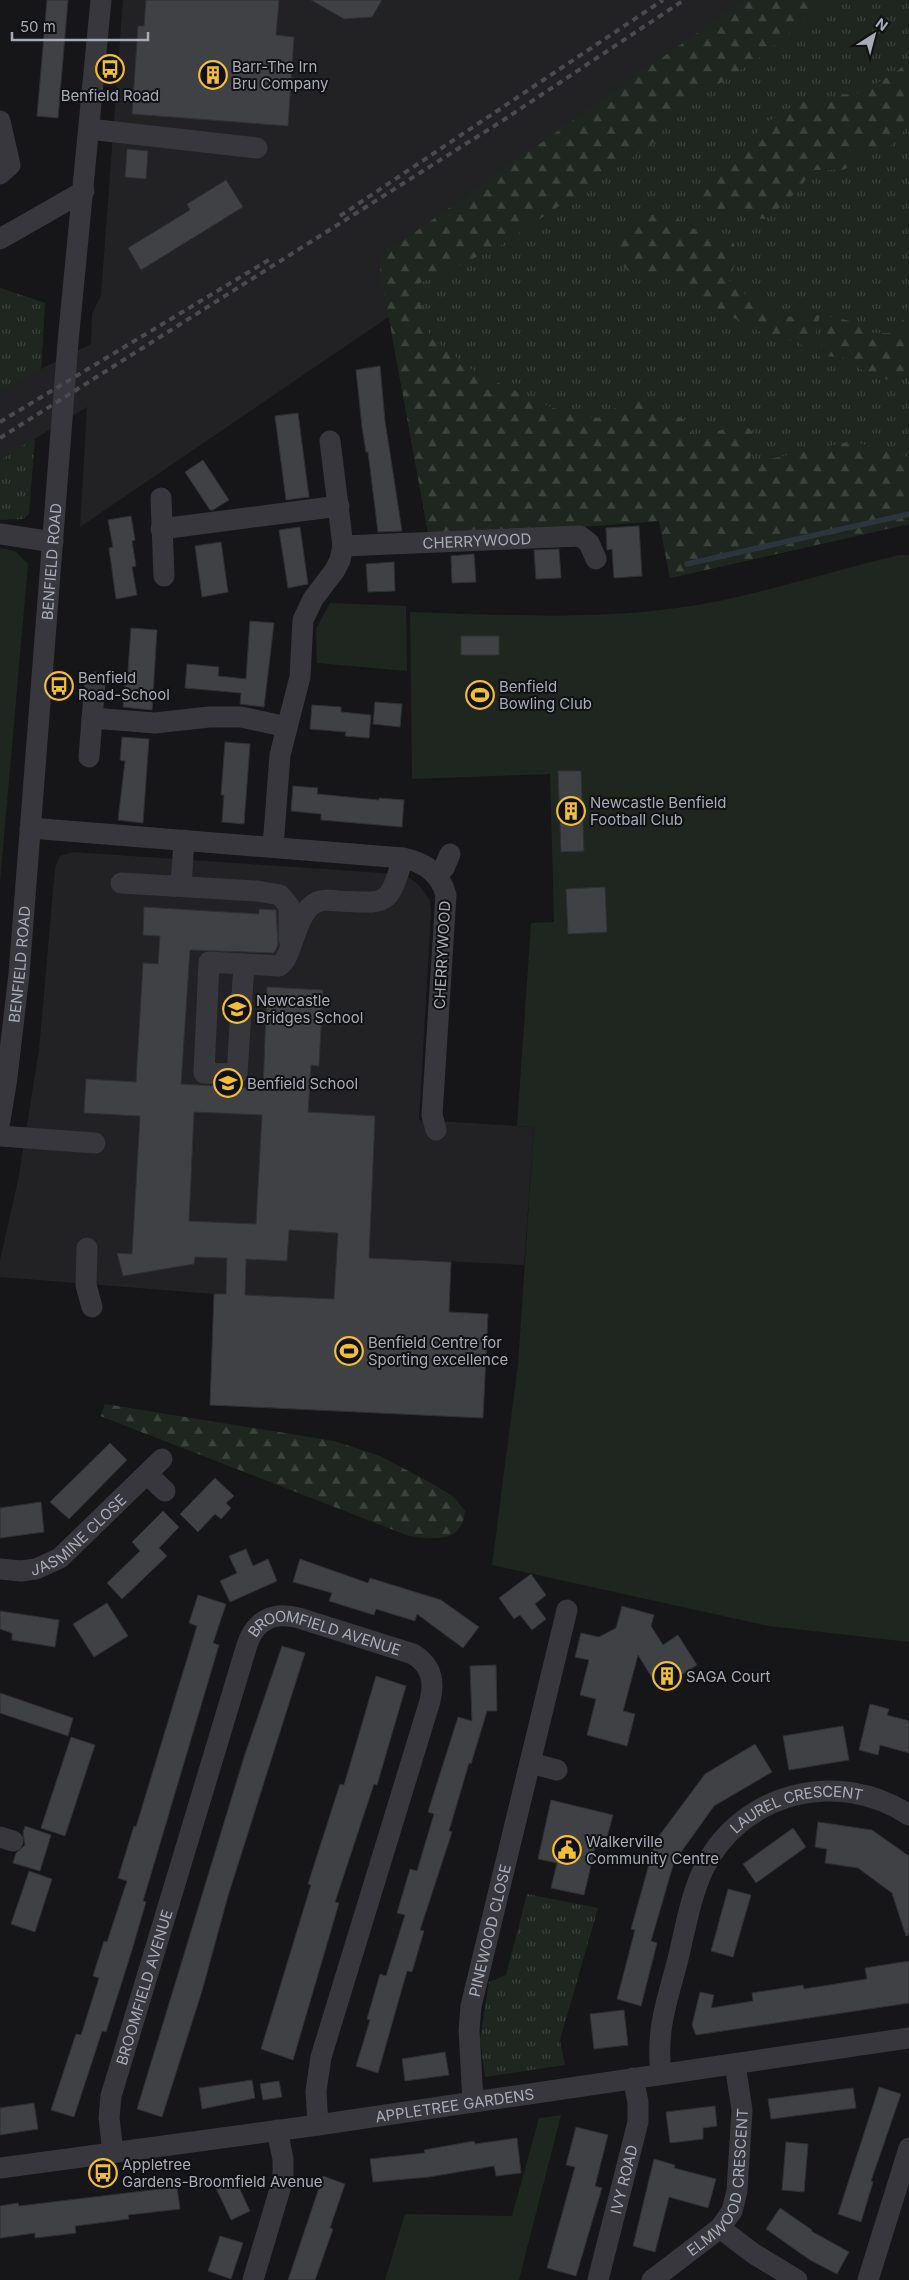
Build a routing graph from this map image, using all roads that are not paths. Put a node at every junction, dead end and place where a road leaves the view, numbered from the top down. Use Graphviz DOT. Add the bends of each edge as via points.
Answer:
graph roads {
  1 [pos="101,0"];
  2 [pos="0,121"];
  3 [pos="89,129"];
  4 [pos="257,148"];
  5 [pos="0,174"];
  6 [pos="84,191"];
  7 [pos="0,239"];
  8 [pos="330,441"];
  9 [pos="161,498"];
  10 [pos="339,506"];
  11 [pos="161,529"];
  12 [pos="0,534"];
  13 [pos="53,542"];
  14 [pos="343,546"];
  15 [pos="596,559"];
  16 [pos="164,576"];
  17 [pos="95,682"];
  18 [pos="92,718"];
  19 [pos="287,727"];
  20 [pos="89,757"];
  21 [pos="30,828"];
  22 [pos="184,840"];
  23 [pos="273,846"];
  24 [pos="450,854"];
  25 [pos="403,858"];
  26 [pos="436,876"];
  27 [pos="121,883"];
  28 [pos="181,886"];
  29 [pos="266,892"];
  30 [pos="326,900"];
  31 [pos="288,949"];
  32 [pos="244,964"];
  33 [pos="9,973"];
  34 [pos="0,1121"];
  35 [pos="434,1122"];
  36 [pos="0,1136"];
  37 [pos="95,1143"];
  38 [pos="87,1248"];
  39 [pos="92,1307"];
  40 [pos="162,1458"];
  41 [pos="147,1474"];
  42 [pos="165,1491"];
  43 [pos="0,1569"];
  44 [pos="566,1610"];
  45 [pos="530,1763"];
  46 [pos="557,1770"];
  47 [pos="909,1815"];
  48 [pos="909,2038"];
  49 [pos="735,2064"];
  50 [pos="661,2074"];
  51 [pos="633,2078"];
  52 [pos="474,2102"];
  53 [pos="318,2124"];
  54 [pos="277,2130"];
  55 [pos="909,2148"];
  56 [pos="113,2152"];
  57 [pos="0,2168"];
  58 [pos="720,2228"];
  59 [pos="254,2280"];
  60 [pos="598,2280"];
  61 [pos="652,2280"];
  62 [pos="796,2280"];
  63 [pos="868,2280"];
  1 -- 3 [label="street, BENFIELD ROAD"];
  2 -- 5 [label="street" via="10,165"];
  3 -- 4 [label="street"];
  3 -- 6 [label="street, BENFIELD ROAD"];
  6 -- 7 [label="street"];
  6 -- 13 [label="street, BENFIELD ROAD" via="68,342"];
  8 -- 10 [label="street"];
  9 -- 11 [label="street"];
  10 -- 11 [label="street"];
  10 -- 14 [label="street"];
  11 -- 16 [label="street"];
  12 -- 13 [label="street"];
  13 -- 21 [label="street, BENFIELD ROAD"];
  14 -- 15 [label="street, CHERRYWOOD" via="580,536 589,543"];
  14 -- 19 [label="street" via="335,570 313,598 302,620 298,691"];
  17 -- 18 [label="street"];
  18 -- 19 [label="street" via="154,724 233,717 254,718"];
  18 -- 20 [label="street"];
  19 -- 23 [label="street" via="280,755"];
  21 -- 22 [label="street"];
  21 -- 33 [label="street, BENFIELD ROAD"];
  22 -- 23 [label="street"];
  22 -- 28 [label="street"];
  23 -- 25 [label="street"];
  24 -- 26 [label="street"];
  25 -- 26 [label="street" via="421,864"];
  25 -- 30 [label="street" via="392,890 384,900 371,903"];
  26 -- 35 [label="street, CHERRYWOOD" via="444,887 446,903"];
  27 -- 28 [label="street"];
  28 -- 29 [label="street"];
  29 -- 30 [label="street"];
  29 -- 31 [label="street" via="284,898 289,906"];
  30 -- 31 [label="street" via="314,903 305,912"];
  31 -- 32 [label="street" via="279,966"];
  32 -- 32 [label="street" via="237,1074 204,1073 209,962"];
  33 -- 34 [label="street, BENFIELD ROAD" via="8,1076"];
  36 -- 37 [label="street"];
  38 -- 39 [label="street" via="86,1285"];
  40 -- 41 [label="street, JASMINE CLOSE"];
  41 -- 42 [label="street"];
  41 -- 43 [label="street, JASMINE CLOSE" via="60,1558 36,1569"];
  44 -- 45 [label="street, PINEWOOD CLOSE"];
  45 -- 46 [label="street"];
  45 -- 52 [label="street, PINEWOOD CLOSE" via="471,2006 469,2030"];
  47 -- 50 [label="street, LAUREL CRESCENT" via="869,1796 821,1790 791,1795 764,1806 729,1832 704,1868 694,1896 659,2036"];
  48 -- 49 [label="street, APPLETREE GARDENS"];
  49 -- 50 [label="street, APPLETREE GARDENS"];
  49 -- 58 [label="street, ELMWOOD CRESCENT" via="742,2110 737,2191 732,2211"];
  50 -- 51 [label="street, APPLETREE GARDENS"];
  51 -- 52 [label="street, APPLETREE GARDENS"];
  51 -- 60 [label="street, IVY ROAD" via="638,2122"];
  52 -- 53 [label="street, APPLETREE GARDENS"];
  53 -- 54 [label="street, APPLETREE GARDENS"];
  53 -- 56 [label="street, BROOMFIELD AVENUE" via="316,2091 321,2057 433,1683 427,1666 413,1654 280,1615 261,1623 249,1638 111,2096 109,2118"];
  54 -- 56 [label="street, APPLETREE GARDENS"];
  54 -- 59 [label="street" via="283,2179"];
  55 -- 63 [label="street"];
  56 -- 57 [label="street, APPLETREE GARDENS"];
  58 -- 61 [label="street, ELMWOOD CRESCENT"];
  58 -- 62 [label="street"];
}
